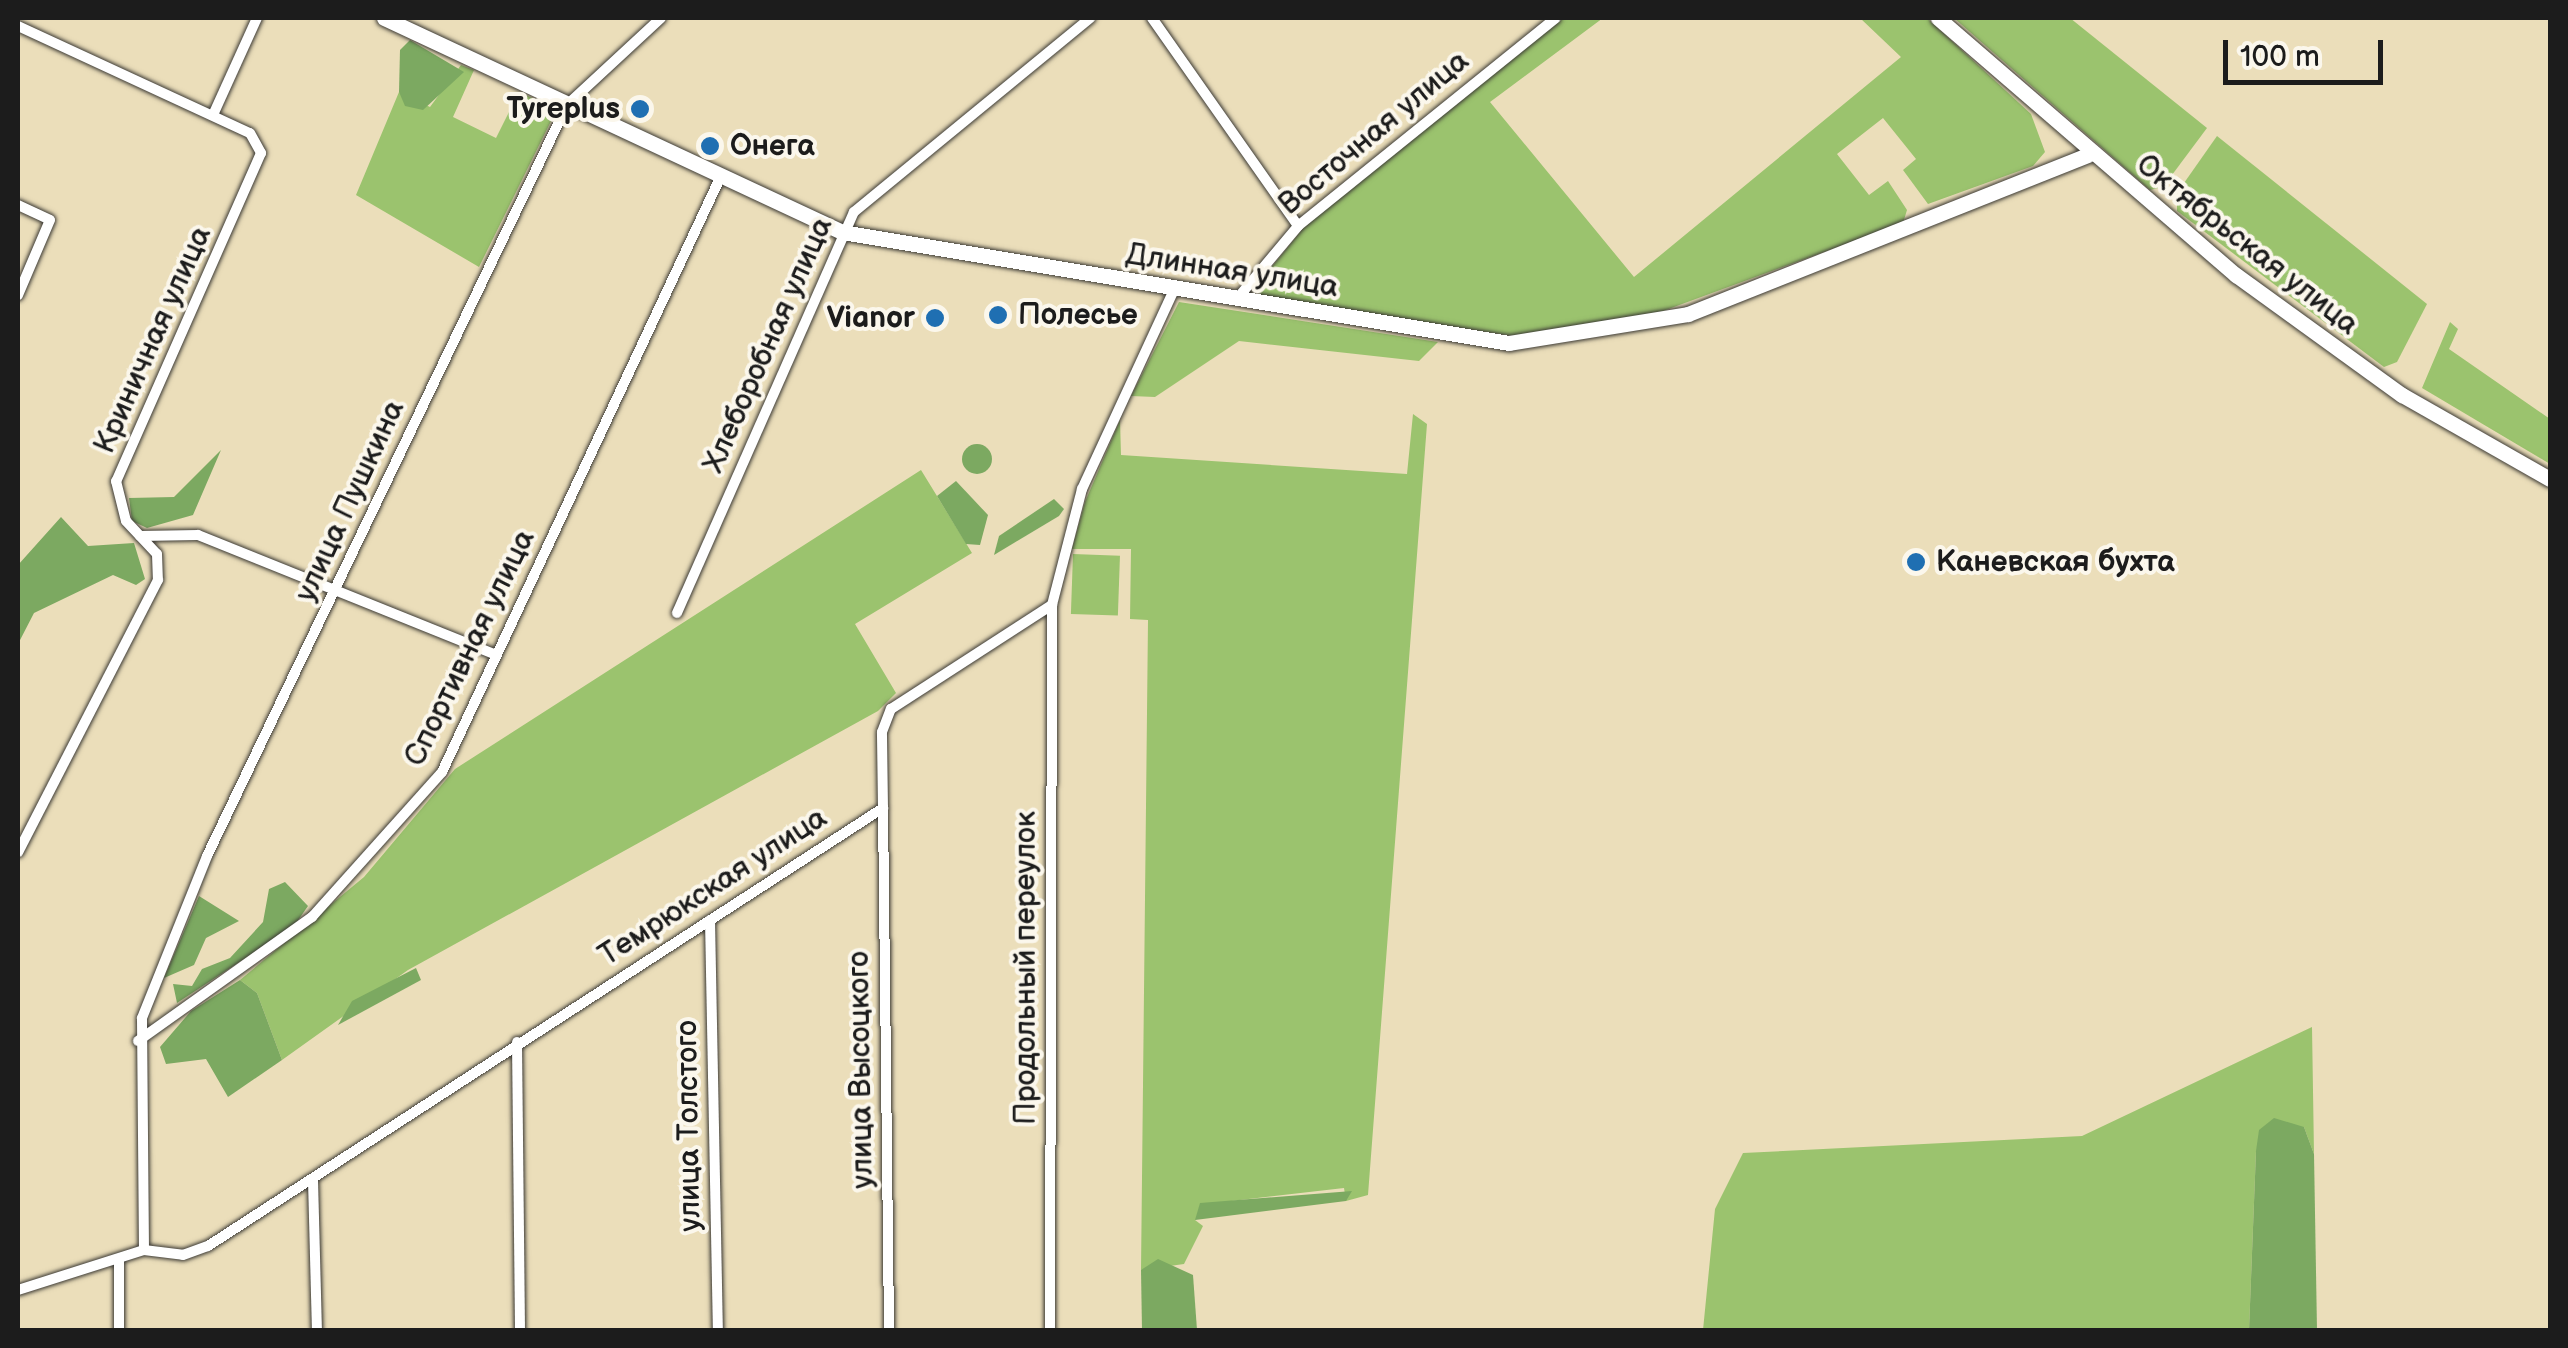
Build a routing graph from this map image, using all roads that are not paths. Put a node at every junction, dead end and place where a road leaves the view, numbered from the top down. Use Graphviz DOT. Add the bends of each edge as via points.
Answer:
graph roads {
  1 [pos="257,18"];
  2 [pos="384,18"];
  3 [pos="661,18"];
  4 [pos="1090,18"];
  5 [pos="1152,18"];
  6 [pos="1556,18"];
  7 [pos="1938,18"];
  8 [pos="18,26"];
  9 [pos="566,105"];
  10 [pos="212,115"];
  11 [pos="2087,155"];
  12 [pos="720,178"];
  13 [pos="18,205"];
  14 [pos="1298,226"];
  15 [pos="842,232"];
  16 [pos="1174,290"];
  17 [pos="18,295"];
  18 [pos="1236,300"];
  19 [pos="2550,479"];
  20 [pos="140,536"];
  21 [pos="335,592"];
  22 [pos="1052,606"];
  23 [pos="677,613"];
  24 [pos="496,655"];
  25 [pos="883,808"];
  26 [pos="18,852"];
  27 [pos="710,920"];
  28 [pos="138,1040"];
  29 [pos="517,1042"];
  30 [pos="313,1180"];
  31 [pos="144,1250"];
  32 [pos="118,1261"];
  33 [pos="18,1290"];
  34 [pos="120,1330"];
  35 [pos="316,1330"];
  36 [pos="520,1330"];
  37 [pos="718,1330"];
  38 [pos="889,1330"];
  39 [pos="1050,1330"];
  1 -- 10 [label="street"];
  2 -- 9 [label="street, Длинная улица"];
  3 -- 9 [label="street, улица Пушкина"];
  4 -- 15 [label="street, Хлеборобная улица" via="864,201"];
  5 -- 14 [label="street"];
  6 -- 14 [label="street, Восточная улица"];
  7 -- 11 [label="street, Октябрьская улица"];
  8 -- 10 [label="street"];
  9 -- 12 [label="street, Длинная улица"];
  9 -- 21 [label="street, улица Пушкина"];
  10 -- 20 [label="street, Криничная улица" via="250,134 260,164 116,481 118,508"];
  11 -- 18 [label="street, Длинная улица" via="1802,272 1619,332 1509,342"];
  11 -- 19 [label="street, Октябрьская улица" via="2341,354"];
  12 -- 15 [label="street, Длинная улица"];
  12 -- 24 [label="street, Спортивная улица"];
  13 -- 17 [label="street" via="50,220"];
  14 -- 18 [label="street, Восточная улица"];
  15 -- 16 [label="street, Длинная улица"];
  15 -- 23 [label="street, Хлеборобная улица"];
  16 -- 18 [label="street, Длинная улица"];
  16 -- 22 [label="street" via="1082,489"];
  20 -- 21 [label="street" via="198,535"];
  20 -- 26 [label="street, Криничная улица" via="160,564 150,600"];
  21 -- 24 [label="street"];
  21 -- 28 [label="street, улица Пушкина" via="206,856"];
  22 -- 25 [label="street" via="891,709"];
  22 -- 39 [label="street, Продольный переулок"];
  24 -- 28 [label="street, Спортивная улица" via="442,772 400,826 288,938"];
  25 -- 27 [label="street, Темрюкская улица"];
  25 -- 38 [label="street, улица Высоцкого"];
  27 -- 29 [label="street, Темрюкская улица"];
  27 -- 37 [label="street, улица Толстого"];
  28 -- 31 [label="street"];
  29 -- 30 [label="street, Темрюкская улица"];
  29 -- 36 [label="street"];
  30 -- 31 [label="street, Темрюкская улица" via="197,1251"];
  30 -- 35 [label="street"];
  31 -- 32 [label="street, Темрюкская улица"];
  32 -- 33 [label="street, Темрюкская улица"];
  32 -- 34 [label="street"];
}
